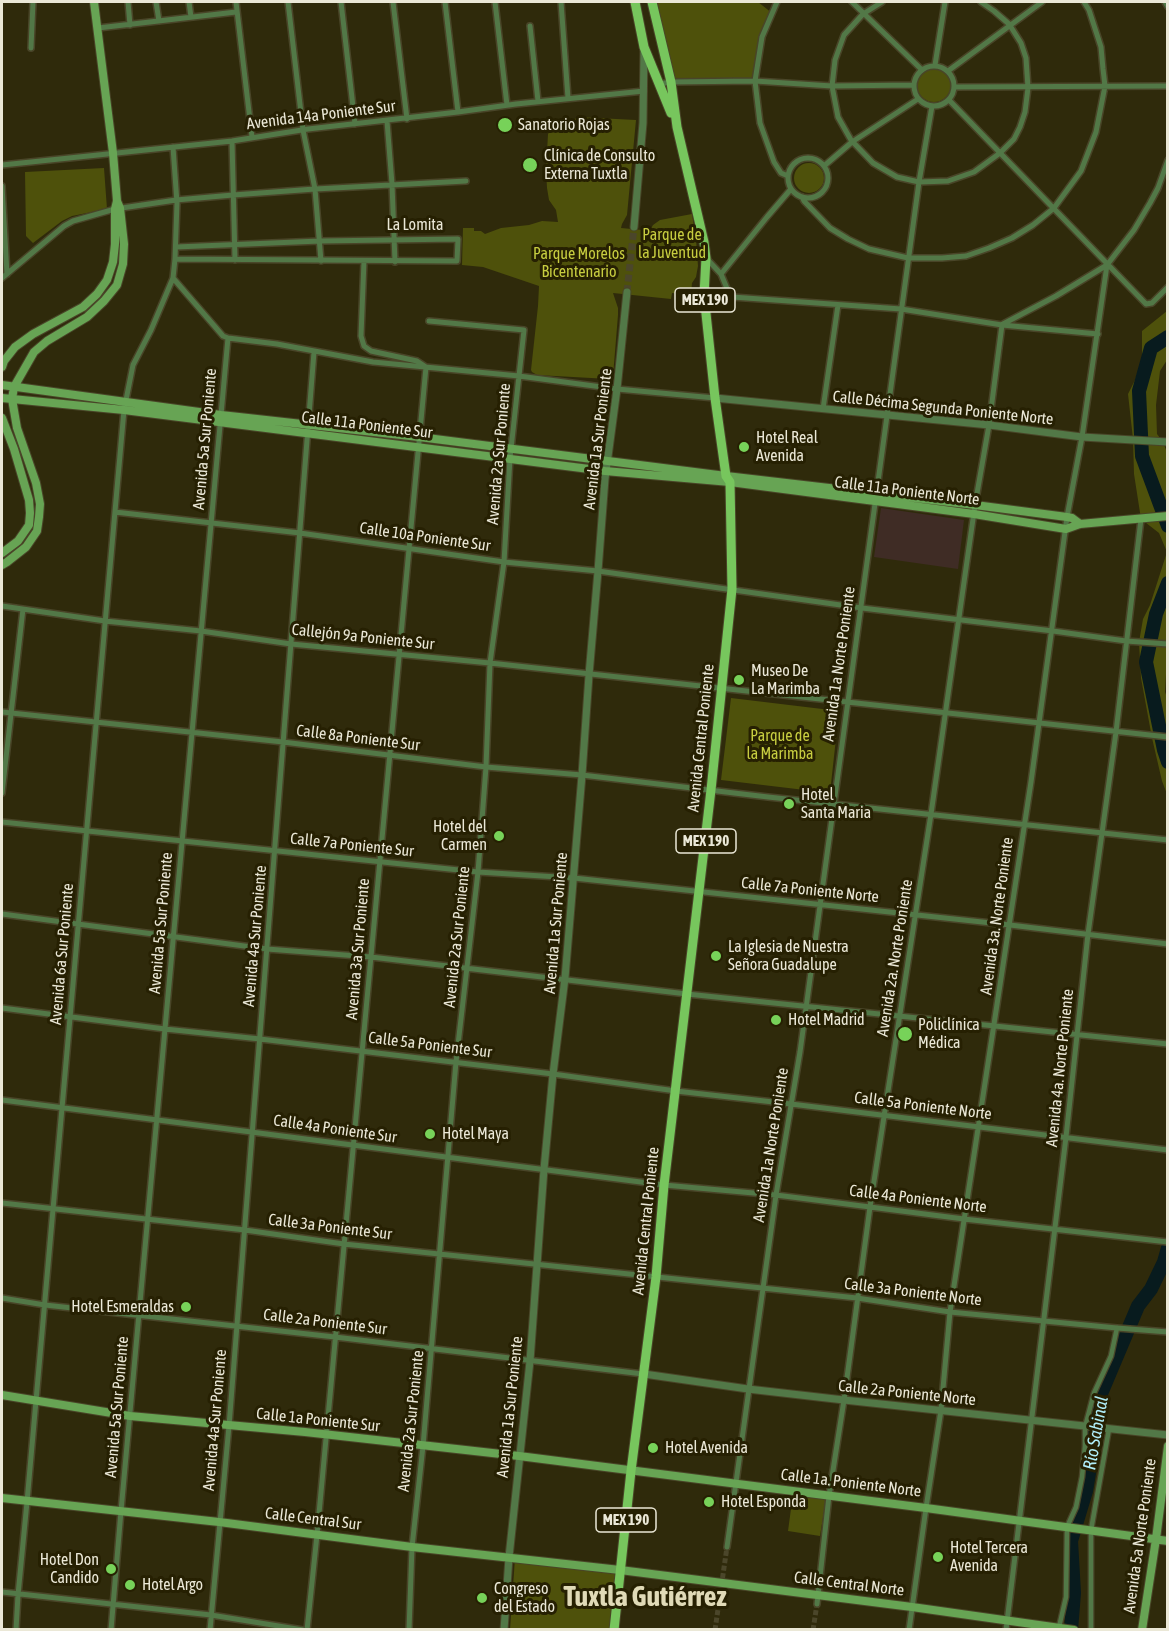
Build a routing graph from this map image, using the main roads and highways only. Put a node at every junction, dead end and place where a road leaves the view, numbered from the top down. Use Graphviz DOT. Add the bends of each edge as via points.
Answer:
graph roads {
  1 [pos="94,2"];
  2 [pos="635,2"];
  3 [pos="652,2"];
  4 [pos="677,127"];
  5 [pos="117,206"];
  6 [pos="2,367"];
  7 [pos="2,385"];
  8 [pos="14,387"];
  9 [pos="2,398"];
  10 [pos="12,399"];
  11 [pos="124,406"];
  12 [pos="2,418"];
  13 [pos="510,454"];
  14 [pos="667,473"];
  15 [pos="728,479"];
  16 [pos="975,510"];
  17 [pos="1164,517"];
  18 [pos="1080,524"];
  19 [pos="2,553"];
  20 [pos="2,565"];
  21 [pos="2,1395"];
  22 [pos="1167,1446"];
  23 [pos="631,1471"];
  24 [pos="2,1498"];
  25 [pos="1156,1539"];
  26 [pos="1167,1541"];
  27 [pos="621,1570"];
  28 [pos="1066,1628"];
  29 [pos="615,1629"];
  30 [pos="1142,1629"];
  1 -- 5 [label="main road"];
  2 -- 4 [label="main road, MEX 190" via="644,47"];
  3 -- 4 [label="main road, MEX 190"];
  4 -- 15 [label="main road, Avenida Central Poniente / MEX 190" via="706,258 704,295"];
  5 -- 6 [label="main road" via="113,262 107,280 83,307 15,347"];
  5 -- 8 [label="main road" via="124,254 117,285 87,317 34,352"];
  7 -- 8 [label="main road, Calle 11a Poniente Sur"];
  8 -- 10 [label="main road"];
  8 -- 11 [label="main road, Calle 11a Poniente Sur"];
  9 -- 10 [label="main road, Calle 11a Poniente Sur"];
  10 -- 11 [label="main road, Calle 11a Poniente Sur"];
  10 -- 20 [label="main road" via="40,504 37,531 26,547"];
  11 -- 13 [label="main road, Calle 11a Poniente Sur"];
  12 -- 19 [label="main road" via="30,513 18,542"];
  13 -- 14 [label="main road, Calle 11a Poniente Sur" via="606,461"];
  13 -- 14 [label="main road, Calle 11a Poniente Sur" via="605,471"];
  14 -- 15 [label="main road, Calle 11a Poniente Sur"];
  15 -- 16 [label="main road, Calle 11a Poniente Norte"];
  15 -- 23 [label="main road, Avenida Central Poniente / MEX 190" via="732,589"];
  16 -- 18 [label="main road, Calle 11a Poniente Norte" via="1067,517"];
  16 -- 18 [label="main road, Calle 11a Poniente Norte" via="1066,529"];
  17 -- 18 [label="main road, Calle 11a Poniente Norte"];
  21 -- 23 [label="main road, Calle 1a Poniente Sur" via="130,1416"];
  22 -- 25 [label="main road, Avenida 5a Norte Poniente"];
  23 -- 25 [label="main road, Calle 1a. Poniente Norte"];
  23 -- 27 [label="main road, Avenida Central Poniente / MEX 190"];
  24 -- 27 [label="main road, Calle Central Sur"];
  25 -- 26 [label="main road, Calle 1a. Poniente Norte"];
  25 -- 30 [label="main road, Avenida 5a Norte Poniente"];
  27 -- 28 [label="main road, Calle Central Norte" via="818,1600 912,1606"];
  27 -- 29 [label="main road, MEX 190"];
}
